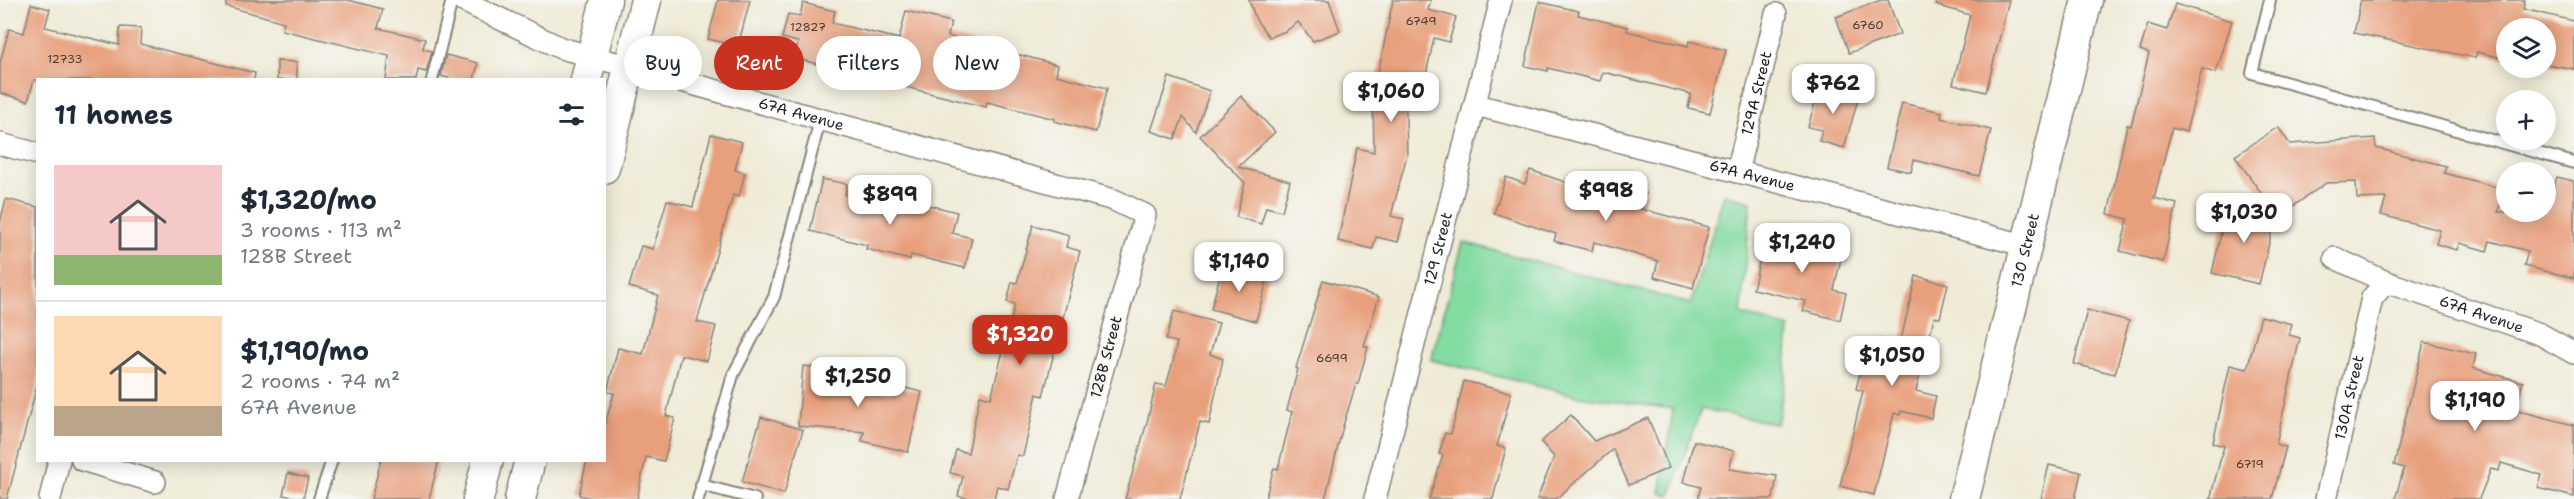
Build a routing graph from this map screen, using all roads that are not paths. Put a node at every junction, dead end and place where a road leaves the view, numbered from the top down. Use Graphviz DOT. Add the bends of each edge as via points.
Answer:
graph roads {
  1 [pos="452,0"];
  2 [pos="461,0"];
  3 [pos="606,0"];
  4 [pos="646,0"];
  5 [pos="1501,0"];
  6 [pos="2087,0"];
  7 [pos="2270,0"];
  8 [pos="1776,14"];
  9 [pos="638,36"];
  10 [pos="589,68"];
  11 [pos="624,68"];
  12 [pos="432,78"];
  13 [pos="702,88"];
  14 [pos="624,90"];
  15 [pos="1476,105"];
  16 [pos="820,120"];
  17 [pos="0,144"];
  18 [pos="36,153"];
  19 [pos="606,160"];
  20 [pos="2574,163"];
  21 [pos="1737,172"];
  22 [pos="1145,216"];
  23 [pos="2028,246"];
  24 [pos="2335,258"];
  25 [pos="2386,282"];
  26 [pos="2574,353"];
  27 [pos="59,462"];
  28 [pos="89,462"];
  29 [pos="332,462"];
  30 [pos="487,462"];
  31 [pos="529,462"];
  32 [pos="155,482"];
  33 [pos="701,485"];
  34 [pos="50,499"];
  35 [pos="319,499"];
  36 [pos="478,499"];
  37 [pos="520,499"];
  38 [pos="698,499"];
  39 [pos="755,499"];
  40 [pos="1067,499"];
  41 [pos="1375,499"];
  42 [pos="1964,499"];
  43 [pos="2326,499"];
  1 -- 12 [label="lane"];
  2 -- 10 [label="street, 67A Avenue" via="561,48"];
  3 -- 10 [label="street"];
  4 -- 9 [label="street"];
  5 -- 15 [label="street, 129 Street"];
  6 -- 23 [label="street, 130 Street"];
  7 -- 20 [label="lane" via="2252,72"];
  8 -- 21 [label="street, 129A Street"];
  10 -- 11 [label="street, 67A Avenue"];
  13 -- 16 [label="street, 67A Avenue"];
  14 -- 19 [label="street"];
  15 -- 21 [label="street, 67A Avenue"];
  15 -- 41 [label="street, 129 Street"];
  16 -- 22 [label="street, 67A Avenue" via="1114,200"];
  16 -- 33 [label="lane" via="774,297 733,375"];
  17 -- 18 [label="street"];
  21 -- 23 [label="street, 67A Avenue"];
  22 -- 40 [label="street, 128B Street"];
  23 -- 42 [label="street, 130 Street"];
  24 -- 25 [label="street, 67A Avenue"];
  25 -- 26 [label="street, 67A Avenue" via="2540,334"];
  25 -- 43 [label="street, 130A Street" via="2372,298"];
  27 -- 34 [label="street"];
  28 -- 32 [label="street"];
  29 -- 35 [label="lane"];
  30 -- 36 [label="street"];
  31 -- 37 [label="street"];
  33 -- 38 [label="lane"];
  33 -- 39 [label="lane"];
}
